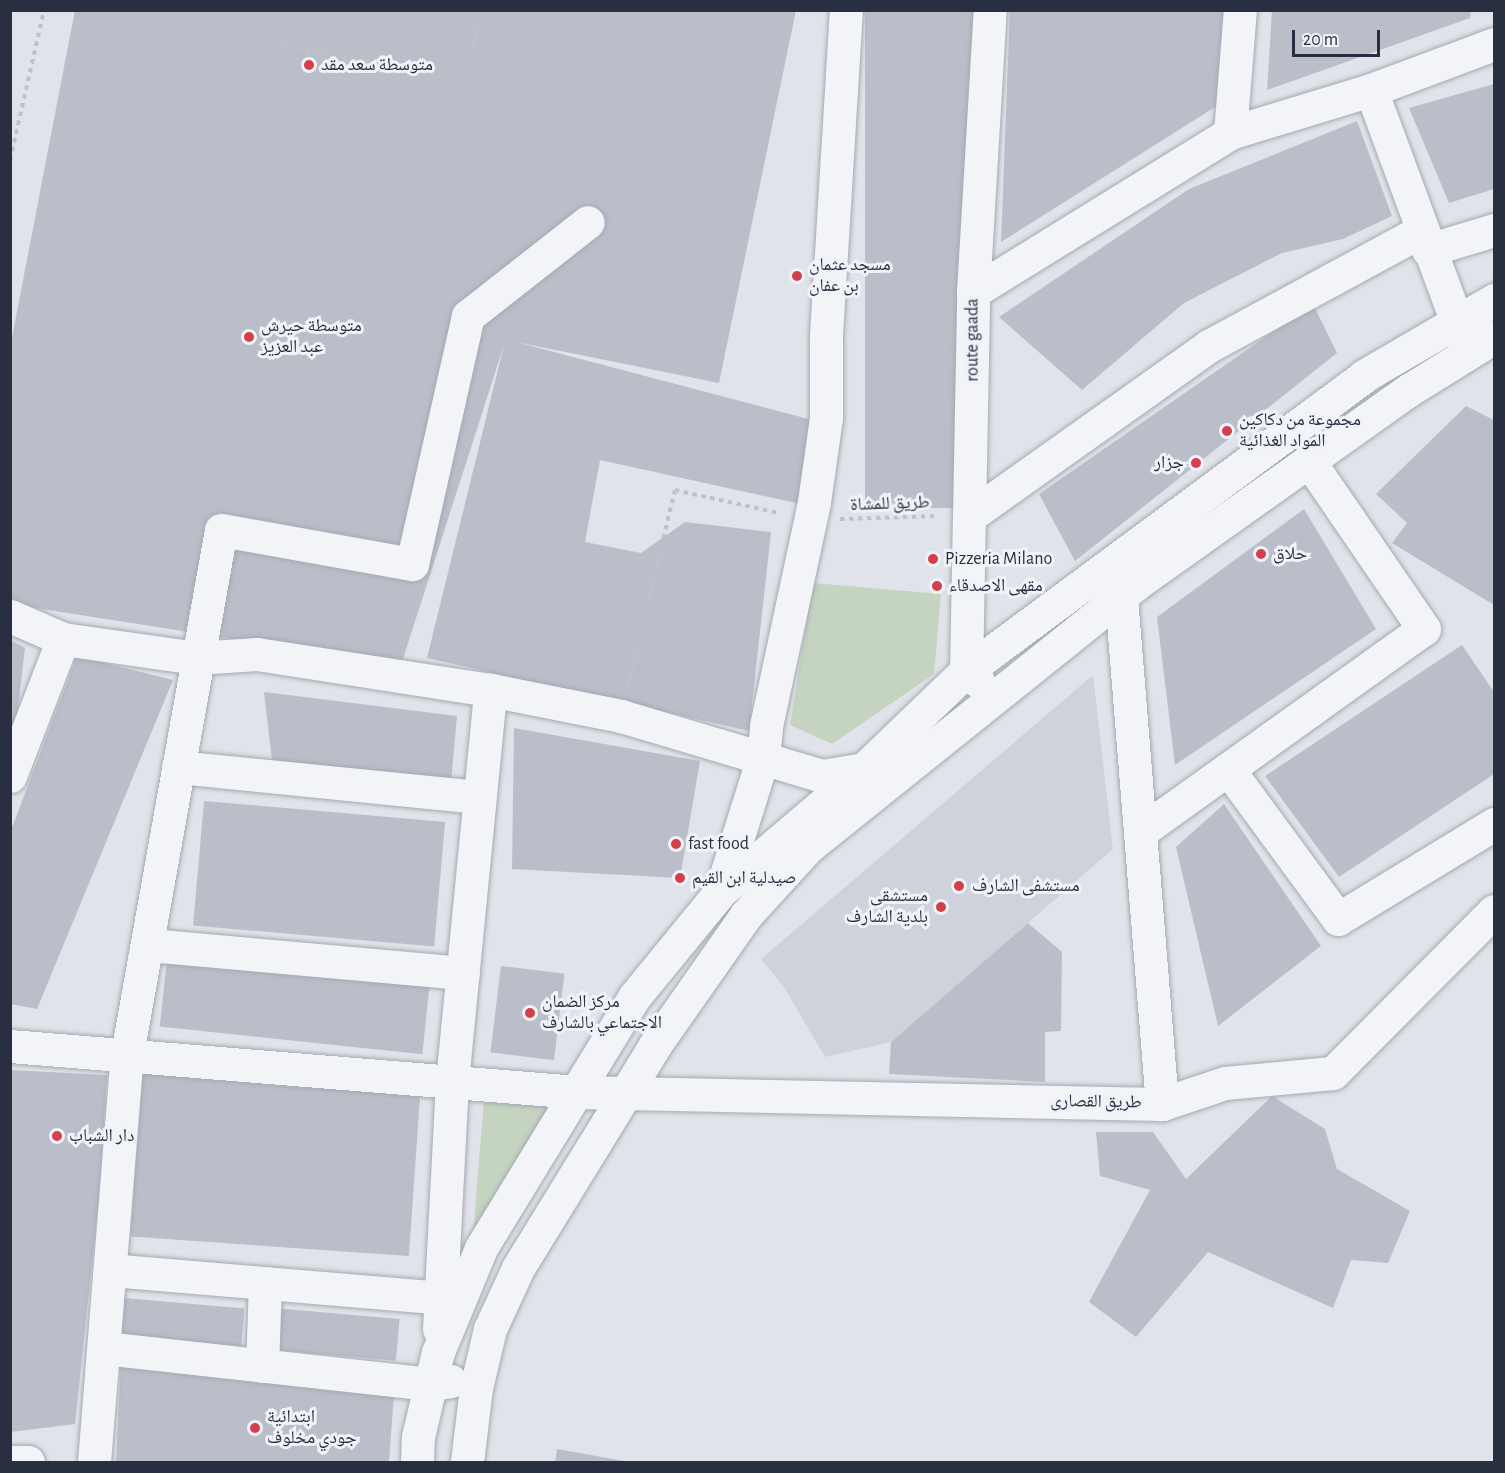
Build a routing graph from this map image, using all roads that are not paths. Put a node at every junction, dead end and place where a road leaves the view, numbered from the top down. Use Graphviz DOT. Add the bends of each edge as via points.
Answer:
graph roads {
  1 [pos="846,10"];
  2 [pos="990,10"];
  3 [pos="1240,10"];
  4 [pos="1494,44"];
  5 [pos="1371,90"];
  6 [pos="1230,133"];
  7 [pos="588,222"];
  8 [pos="1494,230"];
  9 [pos="1424,240"];
  10 [pos="973,292"];
  11 [pos="1494,300"];
  12 [pos="1456,323"];
  13 [pos="1482,345"];
  14 [pos="1309,461"];
  15 [pos="971,515"];
  16 [pos="1121,597"];
  17 [pos="10,616"];
  18 [pos="63,639"];
  19 [pos="196,658"];
  20 [pos="966,671"];
  21 [pos="490,690"];
  22 [pos="996,697"];
  23 [pos="764,757"];
  24 [pos="178,767"];
  25 [pos="864,769"];
  26 [pos="1228,769"];
  27 [pos="10,776"];
  28 [pos="480,797"];
  29 [pos="1494,824"];
  30 [pos="1140,832"];
  31 [pos="785,854"];
  32 [pos="721,891"];
  33 [pos="1494,911"];
  34 [pos="148,945"];
  35 [pos="463,973"];
  36 [pos="10,1046"];
  37 [pos="127,1054"];
  38 [pos="452,1081"];
  39 [pos="576,1092"];
  40 [pos="627,1092"];
  41 [pos="1162,1104"];
  42 [pos="110,1270"];
  43 [pos="265,1283"];
  44 [pos="441,1298"];
  45 [pos="104,1348"];
  46 [pos="438,1352"];
  47 [pos="262,1366"];
  48 [pos="479,1375"];
  49 [pos="430,1384"];
  50 [pos="10,1462"];
  51 [pos="28,1462"];
  52 [pos="94,1462"];
  53 [pos="417,1462"];
  54 [pos="467,1462"];
  1 -- 23 [label="street" via="826,335 826,418 810,520 766,726"];
  2 -- 10 [label="street, route gaada"];
  3 -- 6 [label="street"];
  4 -- 5 [label="street"];
  5 -- 6 [label="street"];
  5 -- 9 [label="street"];
  6 -- 10 [label="street"];
  7 -- 19 [label="street" via="468,316 412,564 221,530"];
  8 -- 9 [label="street"];
  9 -- 12 [label="street"];
  9 -- 15 [label="street" via="1209,345"];
  10 -- 15 [label="street, route gaada"];
  11 -- 12 [label="street"];
  12 -- 13 [label="street"];
  12 -- 20 [label="street" via="1364,376"];
  13 -- 14 [label="street"];
  14 -- 16 [label="street"];
  14 -- 26 [label="street" via="1424,629"];
  15 -- 20 [label="street, route gaada"];
  16 -- 22 [label="street"];
  16 -- 30 [label="street"];
  17 -- 18 [label="street"];
  18 -- 19 [label="street"];
  18 -- 27 [label="street"];
  19 -- 21 [label="street" via="257,654"];
  19 -- 24 [label="street"];
  20 -- 22 [label="street"];
  20 -- 25 [label="street"];
  21 -- 23 [label="street" via="621,716"];
  21 -- 28 [label="street"];
  22 -- 31 [label="street" via="808,847"];
  23 -- 25 [label="street" via="822,776"];
  23 -- 32 [label="street"];
  24 -- 28 [label="street"];
  24 -- 34 [label="street"];
  25 -- 31 [label="street"];
  26 -- 29 [label="street" via="1338,919"];
  26 -- 30 [label="street"];
  28 -- 35 [label="street"];
  30 -- 41 [label="street"];
  31 -- 32 [label="street"];
  31 -- 40 [label="street"];
  32 -- 39 [label="street" via="635,996"];
  33 -- 41 [label="street, طريق القصارى" via="1333,1073 1225,1083"];
  34 -- 35 [label="street"];
  34 -- 37 [label="street"];
  35 -- 38 [label="street"];
  36 -- 37 [label="street, طريق القصارى"];
  37 -- 38 [label="street, طريق القصارى"];
  37 -- 42 [label="street"];
  38 -- 39 [label="street, طريق القصارى"];
  38 -- 44 [label="street"];
  39 -- 40 [label="street, طريق القصارى"];
  39 -- 46 [label="street" via="481,1248"];
  40 -- 41 [label="street, طريق القصارى"];
  40 -- 48 [label="street" via="518,1268 490,1329"];
  42 -- 43 [label="street"];
  42 -- 45 [label="street"];
  43 -- 44 [label="street"];
  43 -- 47 [label="street"];
  44 -- 46 [label="street"];
  45 -- 47 [label="street"];
  45 -- 52 [label="street"];
  46 -- 49 [label="street"];
  47 -- 49 [label="street"];
  48 -- 49 [label="street"];
  48 -- 54 [label="street"];
  49 -- 53 [label="street" via="418,1437"];
  50 -- 51 [label="street"];
}
